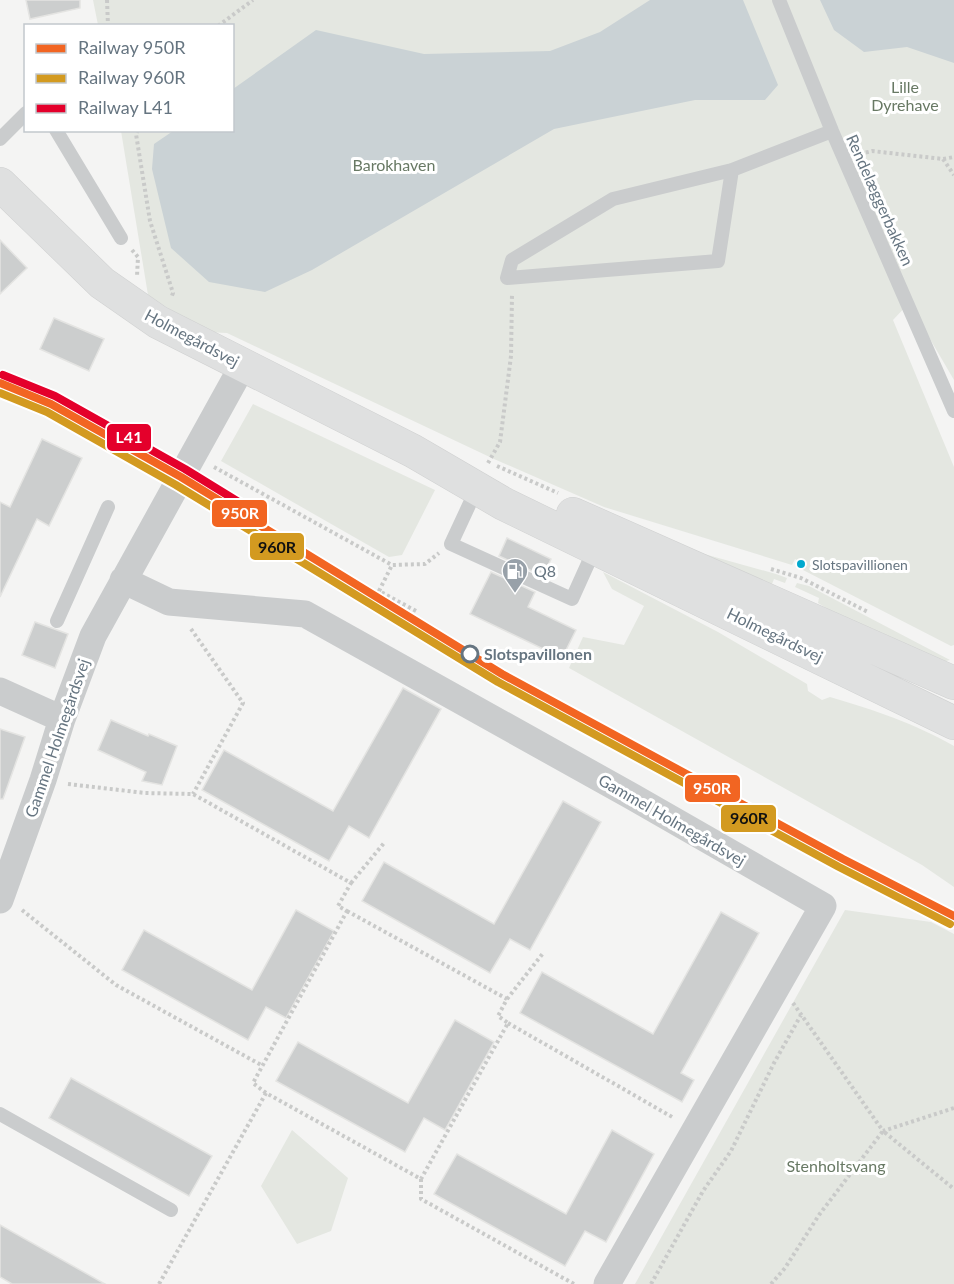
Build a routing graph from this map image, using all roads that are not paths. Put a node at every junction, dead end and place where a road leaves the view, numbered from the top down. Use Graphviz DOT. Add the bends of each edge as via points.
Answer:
graph roads {
  1 [pos="779,0"];
  2 [pos="24,115"];
  3 [pos="832,131"];
  4 [pos="57,132"];
  5 [pos="0,139"];
  6 [pos="732,170"];
  7 [pos="0,184"];
  8 [pos="121,238"];
  9 [pos="243,365"];
  10 [pos="954,411"];
  11 [pos="482,475"];
  12 [pos="108,507"];
  13 [pos="600,538"];
  14 [pos="123,580"];
  15 [pos="57,621"];
  16 [pos="954,683"];
  17 [pos="0,691"];
  18 [pos="952,717"];
  19 [pos="62,719"];
  20 [pos="1,896"];
  21 [pos="0,1113"];
  22 [pos="171,1210"];
  23 [pos="607,1284"];
  1 -- 3 [label="lane, Rendelæggerbakken"];
  2 -- 5 [label="lane"];
  3 -- 6 [label="lane"];
  3 -- 10 [label="lane, Rendelæggerbakken"];
  4 -- 8 [label="lane"];
  6 -- 6 [label="lane" via="718,261 507,278 512,260 613,199"];
  7 -- 9 [label="street, Holmegårdsvej" via="123,300"];
  9 -- 11 [label="street, Holmegårdsvej" via="412,451"];
  9 -- 14 [label="street, Gammel Holmegårdsvej"];
  11 -- 13 [label="street, Holmegårdsvej" via="504,504"];
  11 -- 13 [label="lane" via="451,544 572,599"];
  12 -- 15 [label="lane"];
  13 -- 16 [label="street, Holmegårdsvej"];
  13 -- 18 [label="street, Holmegårdsvej"];
  14 -- 19 [label="street, Gammel Holmegårdsvej" via="93,636"];
  14 -- 23 [label="street, Gammel Holmegårdsvej" via="169,602 305,614 823,906"];
  17 -- 19 [label="street"];
  19 -- 20 [label="street, Gammel Holmegårdsvej"];
  21 -- 22 [label="lane"];
}
